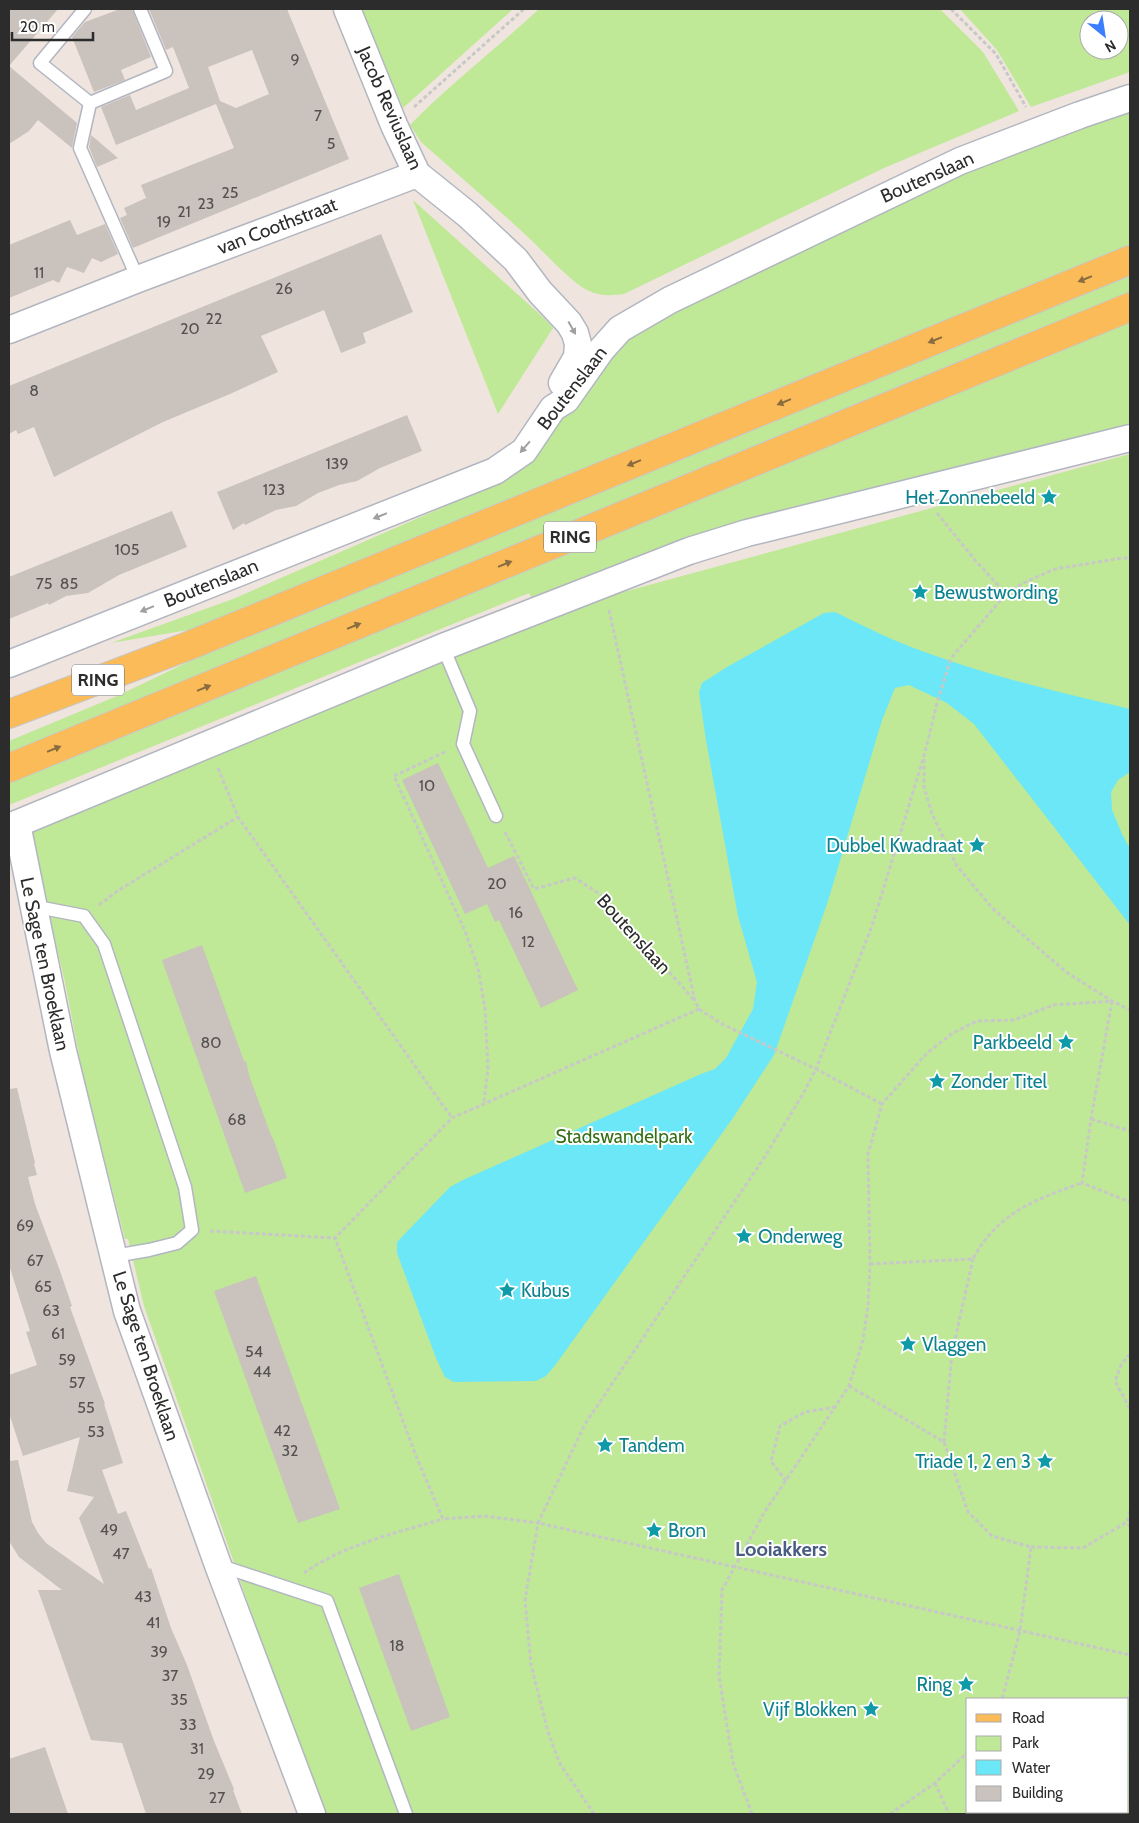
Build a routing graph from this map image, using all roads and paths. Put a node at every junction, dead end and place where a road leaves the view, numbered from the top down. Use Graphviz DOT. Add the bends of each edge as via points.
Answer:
graph roads {
  1 [pos="85,9"];
  2 [pos="140,9"];
  3 [pos="347,9"];
  4 [pos="524,9"];
  5 [pos="952,9"];
  6 [pos="1130,98"];
  7 [pos="90,103"];
  8 [pos="394,125"];
  9 [pos="1036,132"];
  10 [pos="417,174"];
  11 [pos="1130,260"];
  12 [pos="138,279"];
  13 [pos="1130,307"];
  14 [pos="9,330"];
  15 [pos="553,408"];
  16 [pos="1130,438"];
  17 [pos="919,491"];
  18 [pos="1130,558"];
  19 [pos="603,585"];
  20 [pos="1006,594"];
  21 [pos="444,648"];
  22 [pos="9,664"];
  23 [pos="9,714"];
  24 [pos="463,744"];
  25 [pos="208,745"];
  26 [pos="924,756"];
  27 [pos="9,768"];
  28 [pos="238,816"];
  29 [pos="496,816"];
  30 [pos="13,826"];
  31 [pos="32,906"];
  32 [pos="84,916"];
  33 [pos="695,1001"];
  34 [pos="1112,1001"];
  35 [pos="699,1009"];
  36 [pos="1130,1010"];
  37 [pos="816,1069"];
  38 [pos="484,1103"];
  39 [pos="882,1104"];
  40 [pos="452,1118"];
  41 [pos="1091,1119"];
  42 [pos="1130,1131"];
  43 [pos="1082,1183"];
  44 [pos="1130,1202"];
  45 [pos="192,1230"];
  46 [pos="335,1238"];
  47 [pos="114,1256"];
  48 [pos="973,1259"];
  49 [pos="870,1264"];
  50 [pos="1130,1354"];
  51 [pos="849,1386"];
  52 [pos="835,1407"];
  53 [pos="1130,1409"];
  54 [pos="944,1442"];
  55 [pos="786,1481"];
  56 [pos="1130,1511"];
  57 [pos="442,1519"];
  58 [pos="1127,1522"];
  59 [pos="538,1523"];
  60 [pos="1130,1526"];
  61 [pos="1031,1547"];
  62 [pos="218,1565"];
  63 [pos="734,1566"];
  64 [pos="285,1586"];
  65 [pos="1020,1631"];
  66 [pos="1130,1655"];
  67 [pos="1002,1698"];
  68 [pos="966,1754"];
  69 [pos="936,1784"];
  70 [pos="312,1814"];
  71 [pos="406,1814"];
  72 [pos="594,1814"];
  73 [pos="752,1814"];
  74 [pos="890,1814"];
  75 [pos="949,1814"];
  1 -- 7 [label="lane" via="40,63"];
  2 -- 7 [label="lane" via="166,71"];
  3 -- 8 [label="street, Jacob Reviuslaan"];
  4 -- 8 [label="path"];
  5 -- 9 [label="path" via="996,54 1026,106"];
  6 -- 9 [label="street, Boutenslaan"];
  7 -- 12 [label="lane" via="80,148"];
  8 -- 10 [label="street, Jacob Reviuslaan"];
  9 -- 15 [label="street, Boutenslaan" via="960,161 670,300 620,329 566,400"];
  10 -- 12 [label="street, van Coothstraat"];
  10 -- 15 [label="street, Jacob Reviuslaan, one-way" via="516,260 540,292 570,323 578,344 577,356 556,393"];
  11 -- 23 [label="main road, RING, one-way" via="188,646"];
  12 -- 14 [label="street, van Coothstraat"];
  27 -- 13 [label="main road, RING, one-way"];
  15 -- 22 [label="street, Boutenslaan, one-way" via="524,450 495,471"];
  16 -- 17 [label="street"];
  17 -- 19 [label="street" via="747,533 689,551"];
  17 -- 20 [label="path"];
  18 -- 20 [label="path" via="1055,569"];
  19 -- 21 [label="street"];
  19 -- 33 [label="path"];
  20 -- 26 [label="path" via="951,658 936,703"];
  21 -- 24 [label="lane" via="470,711"];
  21 -- 25 [label="street"];
  24 -- 29 [label="lane"];
  24 -- 38 [label="path" via="394,776 465,931 478,968 485,1008 488,1068"];
  25 -- 28 [label="path"];
  25 -- 30 [label="street"];
  26 -- 34 [label="path" via="924,787 932,814 957,866 993,909 1066,972"];
  26 -- 37 [label="path" via="872,926"];
  28 -- 32 [label="path" via="119,890"];
  28 -- 40 [label="path"];
  29 -- 33 [label="path, Boutenslaan" via="534,889 575,878 600,894"];
  30 -- 31 [label="street, Le Sage ten Broeklaan"];
  31 -- 32 [label="lane"];
  31 -- 47 [label="street, Le Sage ten Broeklaan" via="63,1051"];
  32 -- 45 [label="lane" via="104,944 185,1187"];
  33 -- 35 [label="path"];
  34 -- 36 [label="path"];
  34 -- 39 [label="path" via="1054,1005 1014,1020 977,1022 953,1033 927,1052"];
  34 -- 41 [label="path"];
  35 -- 37 [label="path" via="722,1024"];
  35 -- 38 [label="path"];
  37 -- 39 [label="path"];
  37 -- 59 [label="path" via="764,1158 584,1424"];
  38 -- 40 [label="path"];
  39 -- 49 [label="path" via="868,1154"];
  40 -- 46 [label="path"];
  41 -- 42 [label="path"];
  41 -- 43 [label="path"];
  43 -- 44 [label="path"];
  43 -- 48 [label="path" via="1039,1199 1004,1220 981,1244"];
  45 -- 46 [label="path"];
  45 -- 47 [label="lane" via="177,1243"];
  46 -- 57 [label="path"];
  47 -- 62 [label="street, Le Sage ten Broeklaan" via="127,1311"];
  48 -- 49 [label="path"];
  48 -- 54 [label="path" via="952,1353"];
  49 -- 51 [label="path" via="862,1340"];
  50 -- 53 [label="path" via="1121,1364 1115,1381"];
  51 -- 52 [label="path"];
  51 -- 54 [label="path"];
  52 -- 55 [label="path"];
  52 -- 55 [label="path" via="806,1412 780,1426 771,1461"];
  54 -- 61 [label="path" via="968,1512 992,1536"];
  55 -- 63 [label="path"];
  56 -- 58 [label="path"];
  57 -- 59 [label="path" via="484,1516"];
  57 -- 64 [label="path" via="350,1548 313,1566"];
  58 -- 60 [label="path"];
  58 -- 61 [label="path" via="1083,1548"];
  59 -- 63 [label="path"];
  59 -- 72 [label="path" via="525,1600 531,1665 548,1732 560,1764"];
  61 -- 65 [label="path"];
  62 -- 64 [label="lane"];
  62 -- 70 [label="street, Le Sage ten Broeklaan"];
  63 -- 65 [label="path"];
  63 -- 73 [label="path" via="722,1590 718,1676 733,1763"];
  64 -- 71 [label="lane" via="327,1601"];
  65 -- 66 [label="path"];
  65 -- 67 [label="path"];
  68 -- 69 [label="path"];
  69 -- 74 [label="path"];
  69 -- 75 [label="path"];
}
